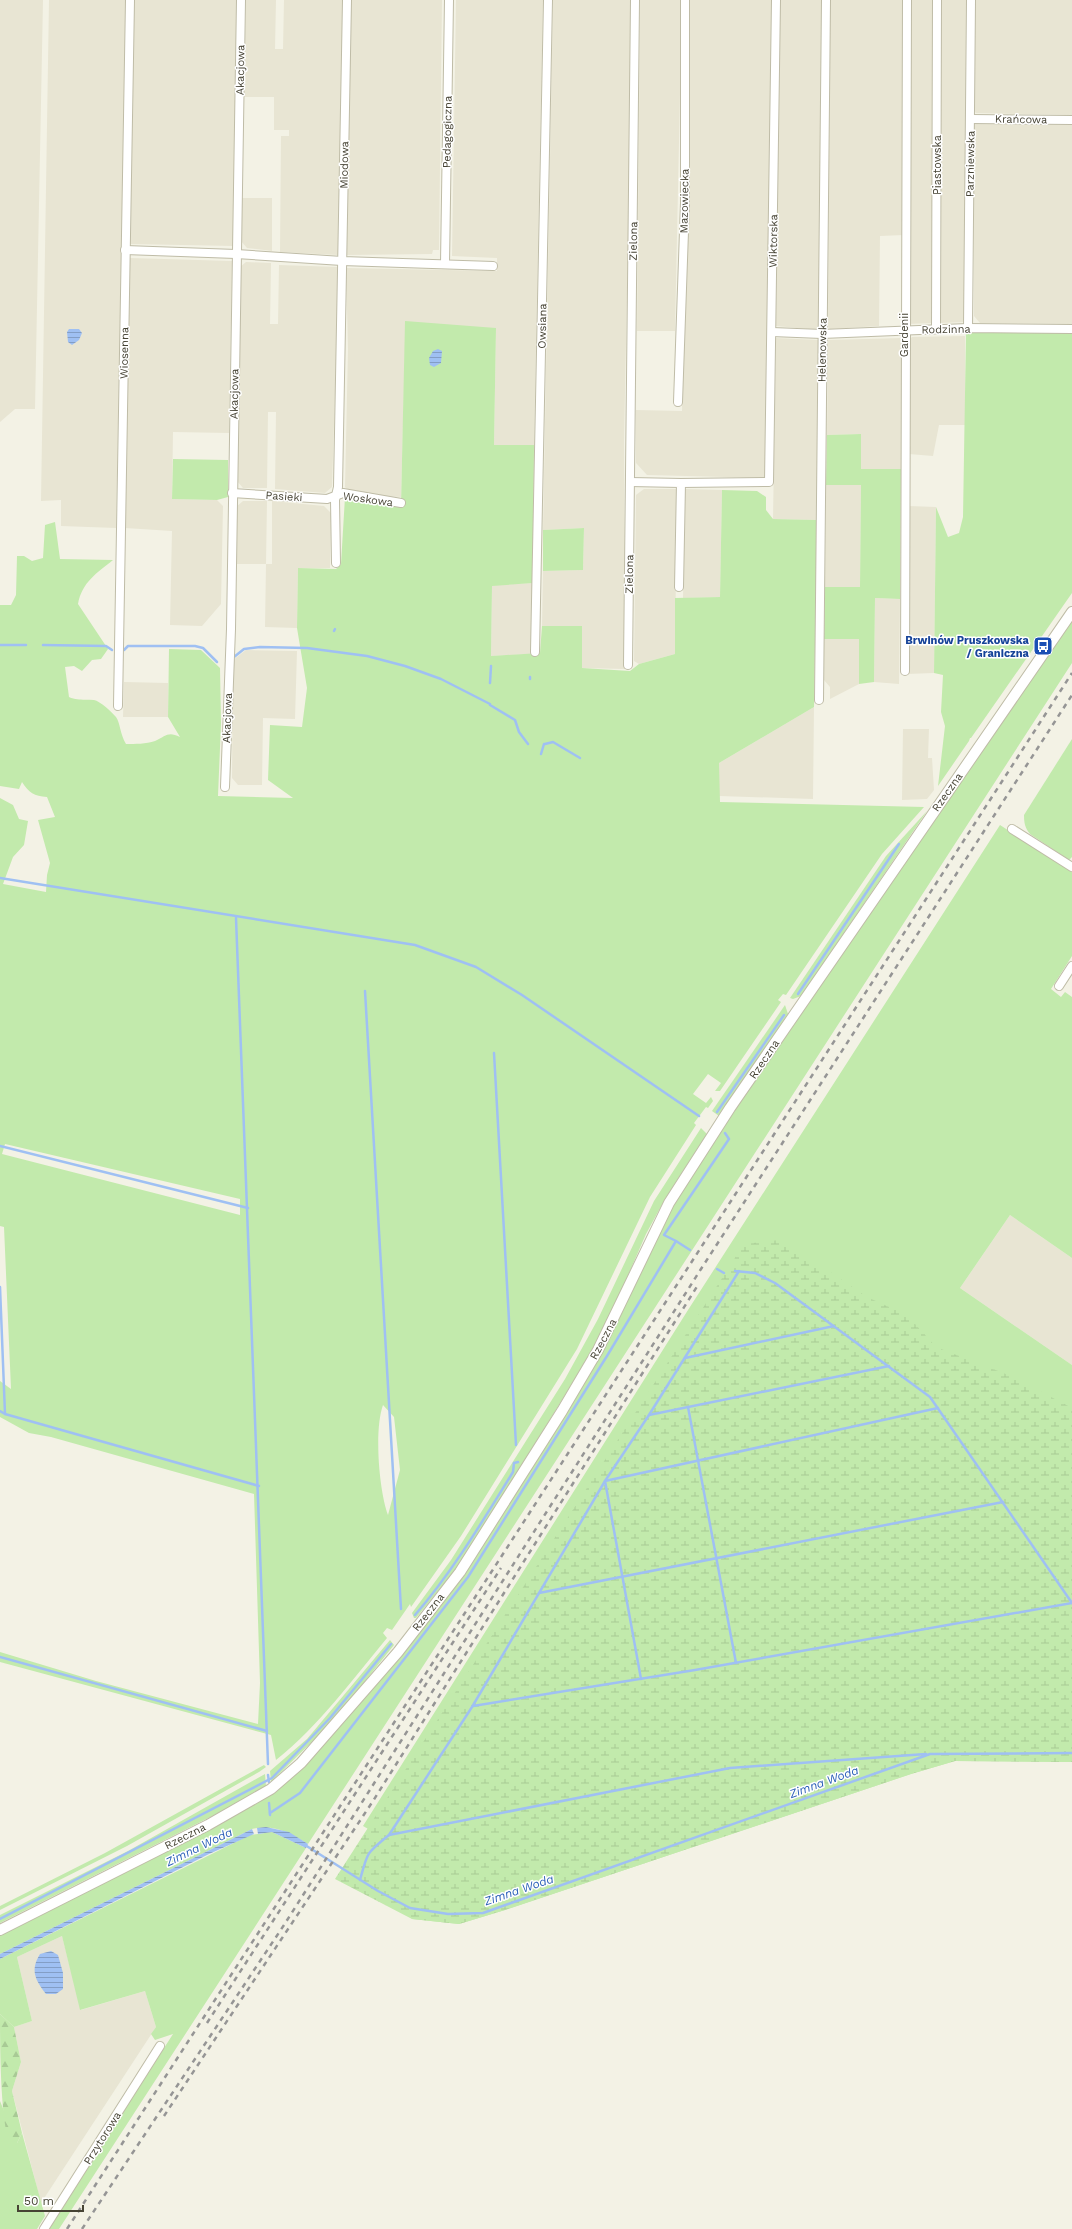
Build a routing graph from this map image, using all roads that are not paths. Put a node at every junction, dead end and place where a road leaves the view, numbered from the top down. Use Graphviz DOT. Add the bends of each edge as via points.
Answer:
graph roads {
  1 [pos="130,0"];
  2 [pos="241,0"];
  3 [pos="347,0"];
  4 [pos="450,0"];
  5 [pos="548,0"];
  6 [pos="635,0"];
  7 [pos="686,0"];
  8 [pos="776,0"];
  9 [pos="826,0"];
  10 [pos="907,0"];
  11 [pos="937,0"];
  12 [pos="971,0"];
  13 [pos="971,119"];
  14 [pos="1072,120"];
  15 [pos="125,250"];
  16 [pos="236,254"];
  17 [pos="342,261"];
  18 [pos="445,264"];
  19 [pos="493,266"];
  20 [pos="968,328"];
  21 [pos="1072,328"];
  22 [pos="936,329"];
  23 [pos="904,330"];
  24 [pos="772,332"];
  25 [pos="822,334"];
  26 [pos="678,402"];
  27 [pos="630,482"];
  28 [pos="681,483"];
  29 [pos="232,493"];
  30 [pos="336,496"];
  31 [pos="401,503"];
  32 [pos="336,563"];
  33 [pos="679,587"];
  34 [pos="1072,612"];
  35 [pos="535,652"];
  36 [pos="628,665"];
  37 [pos="905,671"];
  38 [pos="819,700"];
  39 [pos="118,706"];
  40 [pos="225,787"];
  41 [pos="1012,829"];
  42 [pos="1072,867"];
  43 [pos="1072,966"];
  44 [pos="1059,986"];
  45 [pos="0,1930"];
  46 [pos="160,2046"];
  47 [pos="44,2229"];
  1 -- 15 [label="street, Wiosenna"];
  2 -- 16 [label="street, Akacjowa"];
  3 -- 17 [label="street, Miodowa"];
  4 -- 18 [label="street, Pedagogiczna"];
  5 -- 35 [label="street, Owsiana"];
  6 -- 27 [label="street, Zielona"];
  7 -- 26 [label="street, Mazowiecka" via="685,203"];
  8 -- 24 [label="street, Wiktorska"];
  9 -- 25 [label="street, Helenowska"];
  10 -- 23 [label="street, Gardenii"];
  11 -- 22 [label="street, Piastowska"];
  12 -- 13 [label="street, Parzniewska"];
  13 -- 14 [label="street, Krańcowa"];
  13 -- 20 [label="street, Parzniewska"];
  15 -- 16 [label="street"];
  15 -- 39 [label="street, Wiosenna"];
  16 -- 17 [label="street"];
  16 -- 29 [label="street, Akacjowa"];
  17 -- 18 [label="street"];
  17 -- 30 [label="street, Miodowa"];
  18 -- 19 [label="street"];
  20 -- 21 [label="street, Rodzinna"];
  20 -- 22 [label="street, Rodzinna"];
  22 -- 23 [label="street, Rodzinna"];
  23 -- 25 [label="street, Rodzinna"];
  23 -- 37 [label="street, Gardenii"];
  24 -- 25 [label="street, Rodzinna"];
  24 -- 28 [label="street, Wiktorska" via="769,482"];
  25 -- 38 [label="street, Helenowska"];
  27 -- 28 [label="street"];
  27 -- 36 [label="street, Zielona"];
  28 -- 33 [label="street"];
  29 -- 30 [label="street, Pasieki" via="327,499"];
  29 -- 40 [label="street, Akacjowa" via="231,629"];
  30 -- 31 [label="street, Woskowa" via="344,494"];
  30 -- 32 [label="street, Miodowa"];
  34 -- 45 [label="street, Rzeczna" via="743,1090 669,1203 613,1322 590,1364 460,1572 398,1652 311,1752 271,1789 202,1828"];
  41 -- 42 [label="street"];
  43 -- 44 [label="street"];
  46 -- 47 [label="street, Przytorowa"];
}
